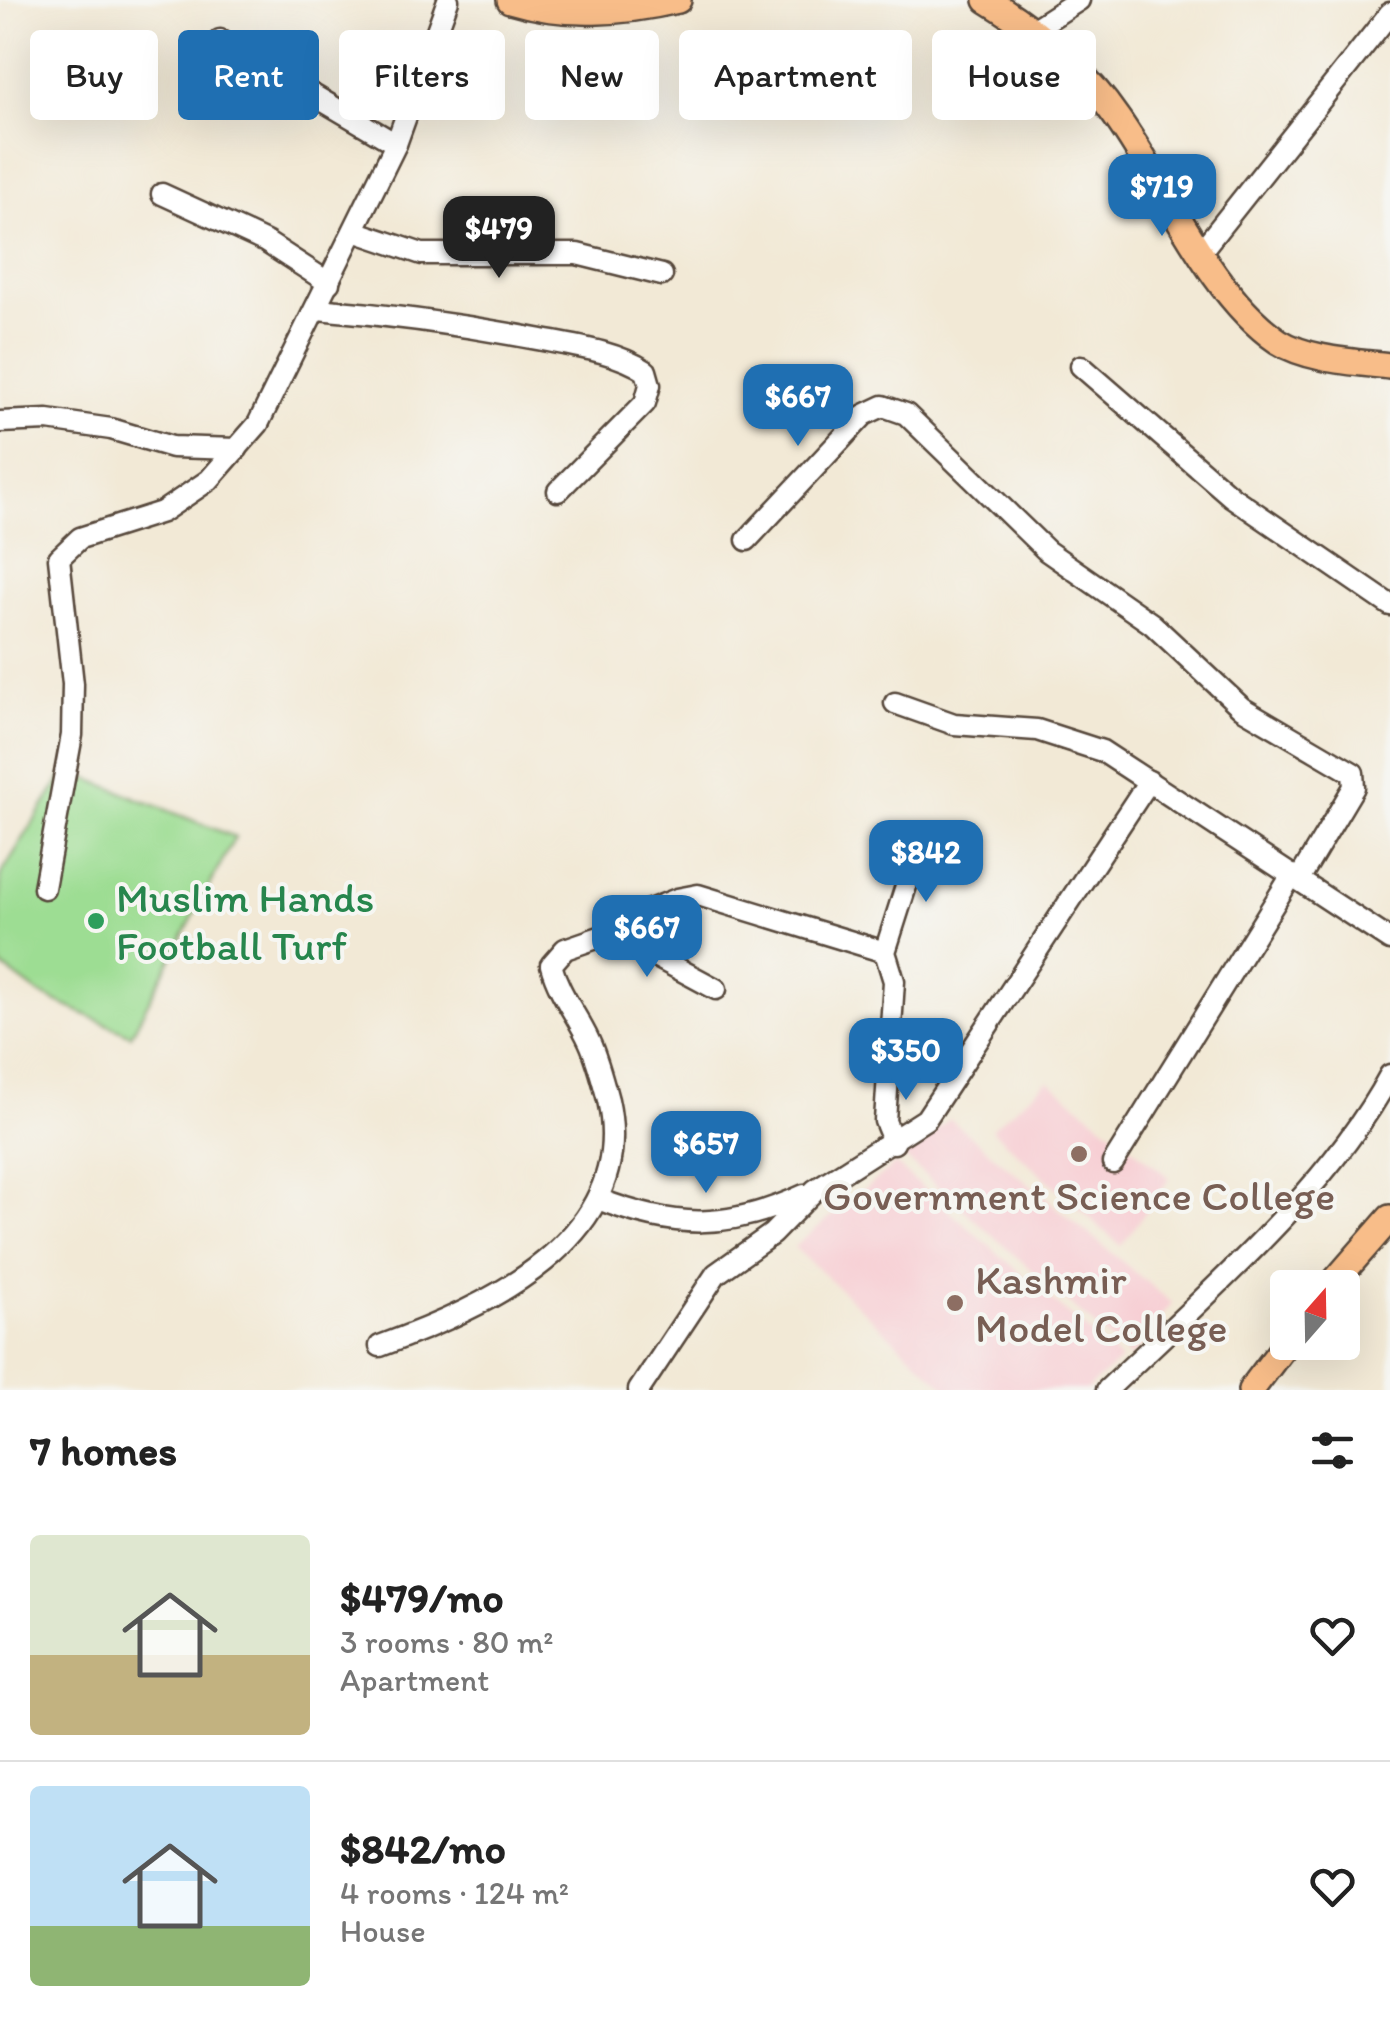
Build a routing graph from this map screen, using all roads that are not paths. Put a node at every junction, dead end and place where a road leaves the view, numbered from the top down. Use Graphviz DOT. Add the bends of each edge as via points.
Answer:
graph roads {
  1 [pos="448,0"];
  2 [pos="510,0"];
  3 [pos="678,0"];
  4 [pos="987,0"];
  5 [pos="1079,0"];
  6 [pos="1390,12"];
  7 [pos="1034,29"];
  8 [pos="319,98"];
  9 [pos="396,144"];
  10 [pos="162,194"];
  11 [pos="354,230"];
  12 [pos="1202,250"];
  13 [pos="662,274"];
  14 [pos="329,284"];
  15 [pos="316,309"];
  16 [pos="1081,366"];
  17 [pos="1390,366"];
  18 [pos="0,422"];
  19 [pos="236,449"];
  20 [pos="558,491"];
  21 [pos="746,540"];
  22 [pos="1390,605"];
  23 [pos="895,702"];
  24 [pos="1149,781"];
  25 [pos="920,842"];
  26 [pos="1296,877"];
  27 [pos="44,888"];
  28 [pos="617,931"];
  29 [pos="1390,940"];
  30 [pos="885,952"];
  31 [pos="716,989"];
  32 [pos="1390,1074"];
  33 [pos="894,1143"];
  34 [pos="1113,1164"];
  35 [pos="815,1190"];
  36 [pos="598,1198"];
  37 [pos="1390,1218"];
  38 [pos="1345,1270"];
  39 [pos="380,1346"];
  40 [pos="1273,1360"];
  41 [pos="639,1390"];
  42 [pos="1107,1390"];
  43 [pos="1251,1390"];
  1 -- 9 [label="street"];
  2 -- 3 [label="main road" via="578,12"];
  4 -- 7 [label="main road"];
  5 -- 7 [label="street"];
  6 -- 12 [label="street"];
  7 -- 12 [label="main road" via="1115,114"];
  8 -- 9 [label="street"];
  9 -- 11 [label="street"];
  10 -- 14 [label="street" via="266,242"];
  11 -- 13 [label="street" via="422,254 576,254"];
  11 -- 14 [label="street"];
  12 -- 17 [label="main road" via="1250,316 1280,342"];
  14 -- 15 [label="street"];
  15 -- 19 [label="street" via="258,424"];
  15 -- 20 [label="street" via="422,318 572,346 646,371 646,404"];
  16 -- 22 [label="street" via="1232,497"];
  18 -- 19 [label="street" via="48,420 172,447"];
  19 -- 27 [label="street" via="209,480 162,512 80,538 60,558 72,735"];
  21 -- 26 [label="street" via="864,415 883,406 906,414 1047,551 1152,624 1242,708 1352,773 1354,787"];
  23 -- 24 [label="street" via="954,724 1063,735"];
  24 -- 26 [label="street"];
  24 -- 33 [label="street" via="946,1092"];
  25 -- 30 [label="street"];
  26 -- 29 [label="street"];
  26 -- 34 [label="street"];
  28 -- 30 [label="street" via="624,920 698,896"];
  28 -- 31 [label="street"];
  28 -- 36 [label="street" via="565,949 552,966 590,1042 608,1102 611,1135"];
  30 -- 33 [label="street" via="894,981 885,1122"];
  32 -- 42 [label="street" via="1372,1109 1268,1233"];
  33 -- 35 [label="street"];
  35 -- 36 [label="street" via="789,1202 683,1224"];
  35 -- 41 [label="street" via="772,1234 716,1274"];
  36 -- 39 [label="street" via="531,1276 440,1324"];
  37 -- 38 [label="main road"];
  40 -- 43 [label="main road"];
}
